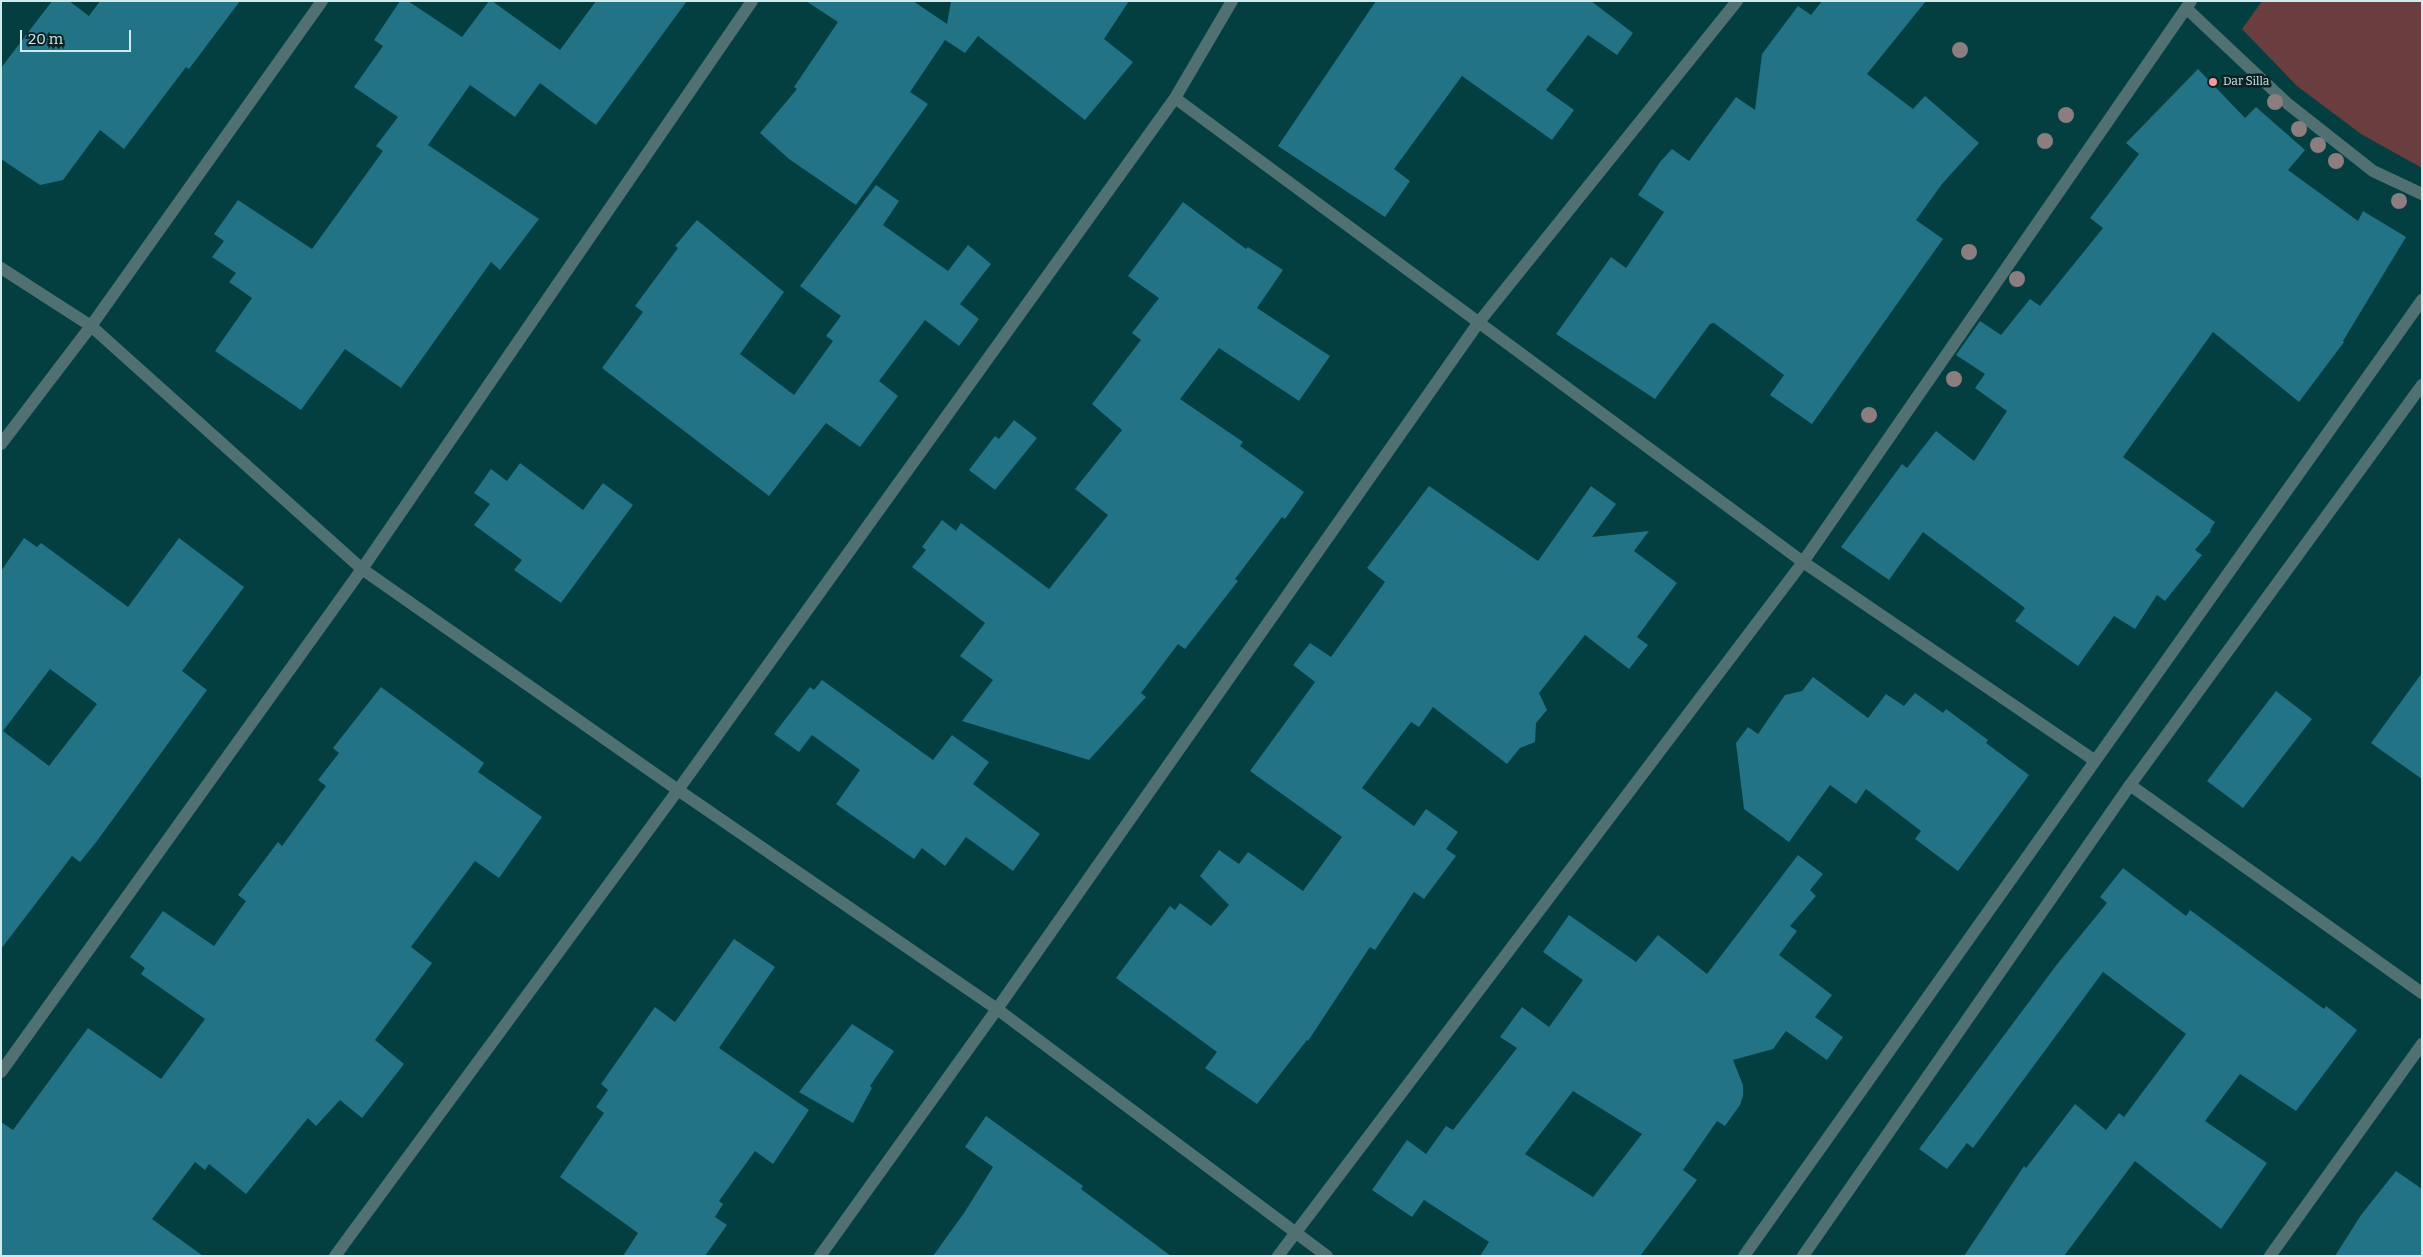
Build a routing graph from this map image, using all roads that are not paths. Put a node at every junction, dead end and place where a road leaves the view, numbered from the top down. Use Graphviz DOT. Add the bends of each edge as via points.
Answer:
graph roads {
  1 [pos="322,1"];
  2 [pos="752,1"];
  3 [pos="1232,1"];
  4 [pos="1737,1"];
  5 [pos="2188,5"];
  6 [pos="1174,98"];
  7 [pos="2422,194"];
  8 [pos="1,268"];
  9 [pos="2422,300"];
  10 [pos="1479,322"];
  11 [pos="91,326"];
  12 [pos="2422,385"];
  13 [pos="1,444"];
  14 [pos="1803,562"];
  15 [pos="362,569"];
  16 [pos="2094,760"];
  17 [pos="2130,785"];
  18 [pos="678,790"];
  19 [pos="2422,993"];
  20 [pos="997,1009"];
  21 [pos="2422,1044"];
  22 [pos="1,1072"];
  23 [pos="1296,1232"];
  24 [pos="335,1256"];
  25 [pos="820,1256"];
  26 [pos="1278,1256"];
  27 [pos="1327,1256"];
  28 [pos="1744,1256"];
  29 [pos="1803,1256"];
  30 [pos="2270,1256"];
  1 -- 11 [label="street"];
  2 -- 15 [label="street"];
  3 -- 6 [label="street"];
  4 -- 10 [label="street"];
  5 -- 7 [label="street" via="2288,104 2373,171"];
  5 -- 14 [label="street"];
  6 -- 10 [label="street"];
  6 -- 18 [label="street"];
  8 -- 11 [label="street"];
  9 -- 16 [label="street"];
  10 -- 14 [label="street"];
  10 -- 20 [label="street"];
  11 -- 13 [label="street"];
  11 -- 15 [label="street"];
  12 -- 17 [label="street"];
  14 -- 16 [label="street"];
  14 -- 23 [label="street"];
  15 -- 18 [label="street"];
  15 -- 22 [label="street"];
  16 -- 28 [label="street"];
  17 -- 19 [label="street"];
  17 -- 29 [label="street"];
  18 -- 20 [label="street"];
  18 -- 24 [label="street"];
  20 -- 23 [label="street"];
  20 -- 25 [label="street"];
  21 -- 30 [label="street"];
  23 -- 26 [label="street"];
  23 -- 27 [label="street"];
}
